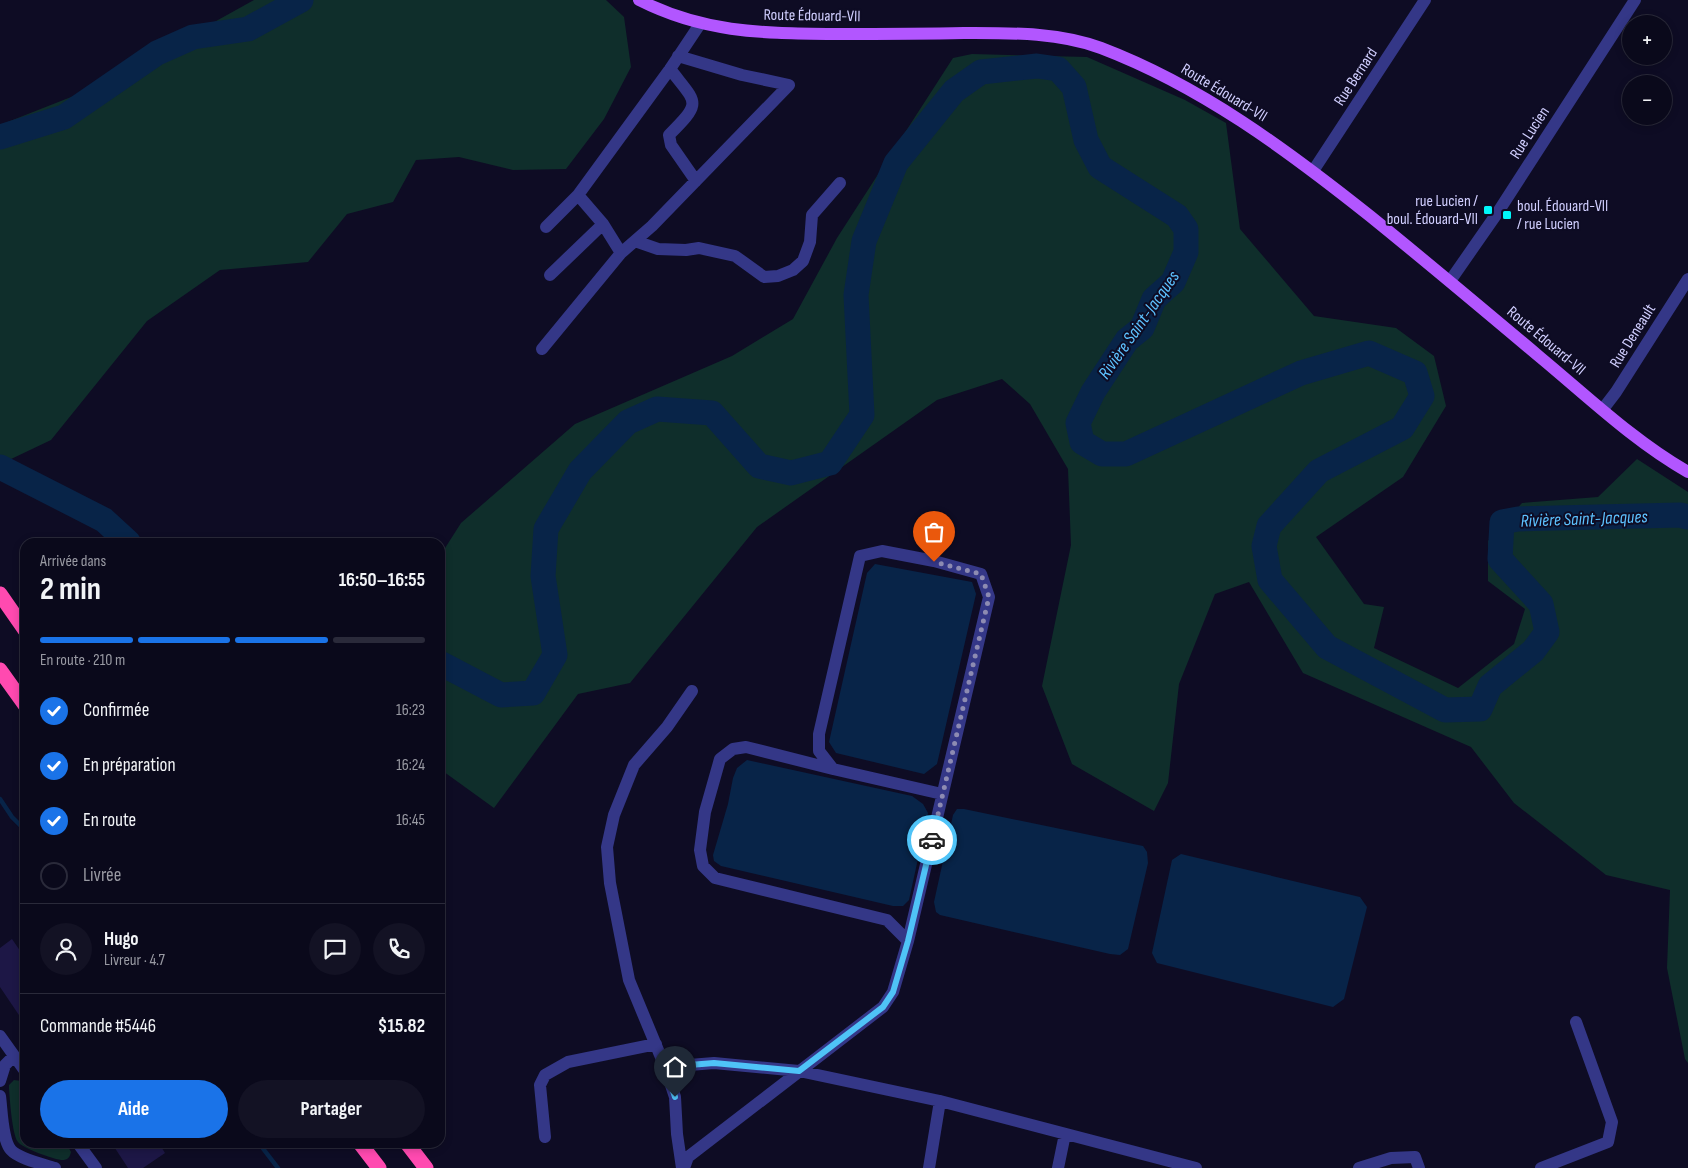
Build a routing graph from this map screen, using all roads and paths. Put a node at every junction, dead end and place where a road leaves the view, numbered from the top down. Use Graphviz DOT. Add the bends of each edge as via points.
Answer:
graph roads {
  1 [pos="639,0"];
  2 [pos="1425,0"];
  3 [pos="1635,0"];
  4 [pos="700,24"];
  5 [pos="678,56"];
  6 [pos="670,69"];
  7 [pos="1313,171"];
  8 [pos="696,181"];
  9 [pos="840,183"];
  10 [pos="578,196"];
  11 [pos="603,224"];
  12 [pos="546,227"];
  13 [pos="635,241"];
  14 [pos="622,253"];
  15 [pos="550,274"];
  16 [pos="1688,279"];
  17 [pos="1450,281"];
  18 [pos="542,348"];
  19 [pos="1603,409"];
  20 [pos="1688,472"];
  21 [pos="0,594"];
  22 [pos="20,623"];
  23 [pos="0,670"];
  24 [pos="692,691"];
  25 [pos="20,698"];
  26 [pos="833,769"];
  27 [pos="942,794"];
  28 [pos="908,941"];
  29 [pos="1576,1022"];
  30 [pos="0,1036"];
  31 [pos="656,1044"];
  32 [pos="14,1056"];
  33 [pos="20,1064"];
  34 [pos="665,1067"];
  35 [pos="799,1071"];
  36 [pos="0,1081"];
  37 [pos="0,1096"];
  38 [pos="940,1101"];
  39 [pos="1065,1134"];
  40 [pos="545,1136"];
  41 [pos="81,1148"];
  42 [pos="364,1148"];
  43 [pos="411,1148"];
  44 [pos="1182,1166"];
  45 [pos="55,1168"];
  46 [pos="96,1168"];
  47 [pos="379,1168"];
  48 [pos="426,1168"];
  49 [pos="683,1168"];
  50 [pos="929,1168"];
  51 [pos="1058,1168"];
  52 [pos="1196,1168"];
  53 [pos="1359,1168"];
  54 [pos="1419,1168"];
  55 [pos="1541,1168"];
  1 -- 4 [label="main road, Route Édouard-VII" via="671,16"];
  2 -- 7 [label="street, Rue Bernard"];
  3 -- 17 [label="street, Rue Lucien"];
  4 -- 5 [label="street"];
  4 -- 7 [label="main road, Route Édouard-VII" via="774,33 1011,33 1077,41 1116,54 1178,84 1254,128"];
  5 -- 6 [label="street"];
  5 -- 8 [label="street" via="789,85"];
  6 -- 8 [label="street" via="693,98 693,108 669,135 671,145"];
  6 -- 10 [label="street"];
  7 -- 17 [label="main road, Route Édouard-VII"];
  8 -- 13 [label="street"];
  9 -- 13 [label="street" via="812,215 810,242 803,261 778,276 764,277 735,256 700,248 658,249"];
  10 -- 11 [label="street"];
  10 -- 12 [label="street"];
  11 -- 14 [label="street"];
  11 -- 15 [label="street"];
  13 -- 14 [label="street"];
  14 -- 18 [label="street"];
  16 -- 19 [label="street, Rue Deneault"];
  17 -- 19 [label="main road, Route Édouard-VII"];
  19 -- 20 [label="main road, Route Édouard-VII" via="1648,446"];
  21 -- 22 [label="highway"];
  23 -- 25 [label="highway"];
  24 -- 31 [label="street" via="667,727 634,765 614,815 607,848 610,883 629,980"];
  26 -- 27 [label="street"];
  26 -- 27 [label="street" via="819,751 819,734 860,556 882,551 934,562 981,574 989,597"];
  26 -- 28 [label="street" via="746,747 733,749 720,759 704,812 700,850 703,866 715,878 887,920"];
  27 -- 28 [label="street"];
  28 -- 35 [label="street" via="893,992 883,1007"];
  29 -- 55 [label="street" via="1612,1122 1608,1142"];
  30 -- 32 [label="street"];
  31 -- 34 [label="street"];
  31 -- 40 [label="street" via="568,1062 545,1075 540,1085"];
  32 -- 33 [label="street"];
  32 -- 36 [label="street" via="5,1065"];
  34 -- 35 [label="street" via="714,1063"];
  34 -- 49 [label="street" via="675,1097"];
  35 -- 38 [label="street"];
  35 -- 49 [label="street" via="688,1157"];
  37 -- 45 [label="street" via="6,1139 11,1150"];
  38 -- 39 [label="street"];
  38 -- 50 [label="street"];
  39 -- 44 [label="street"];
  39 -- 51 [label="street"];
  41 -- 46 [label="street"];
  42 -- 47 [label="highway"];
  43 -- 48 [label="highway"];
  44 -- 52 [label="street"];
  53 -- 54 [label="street" via="1391,1158 1415,1156"];
}
